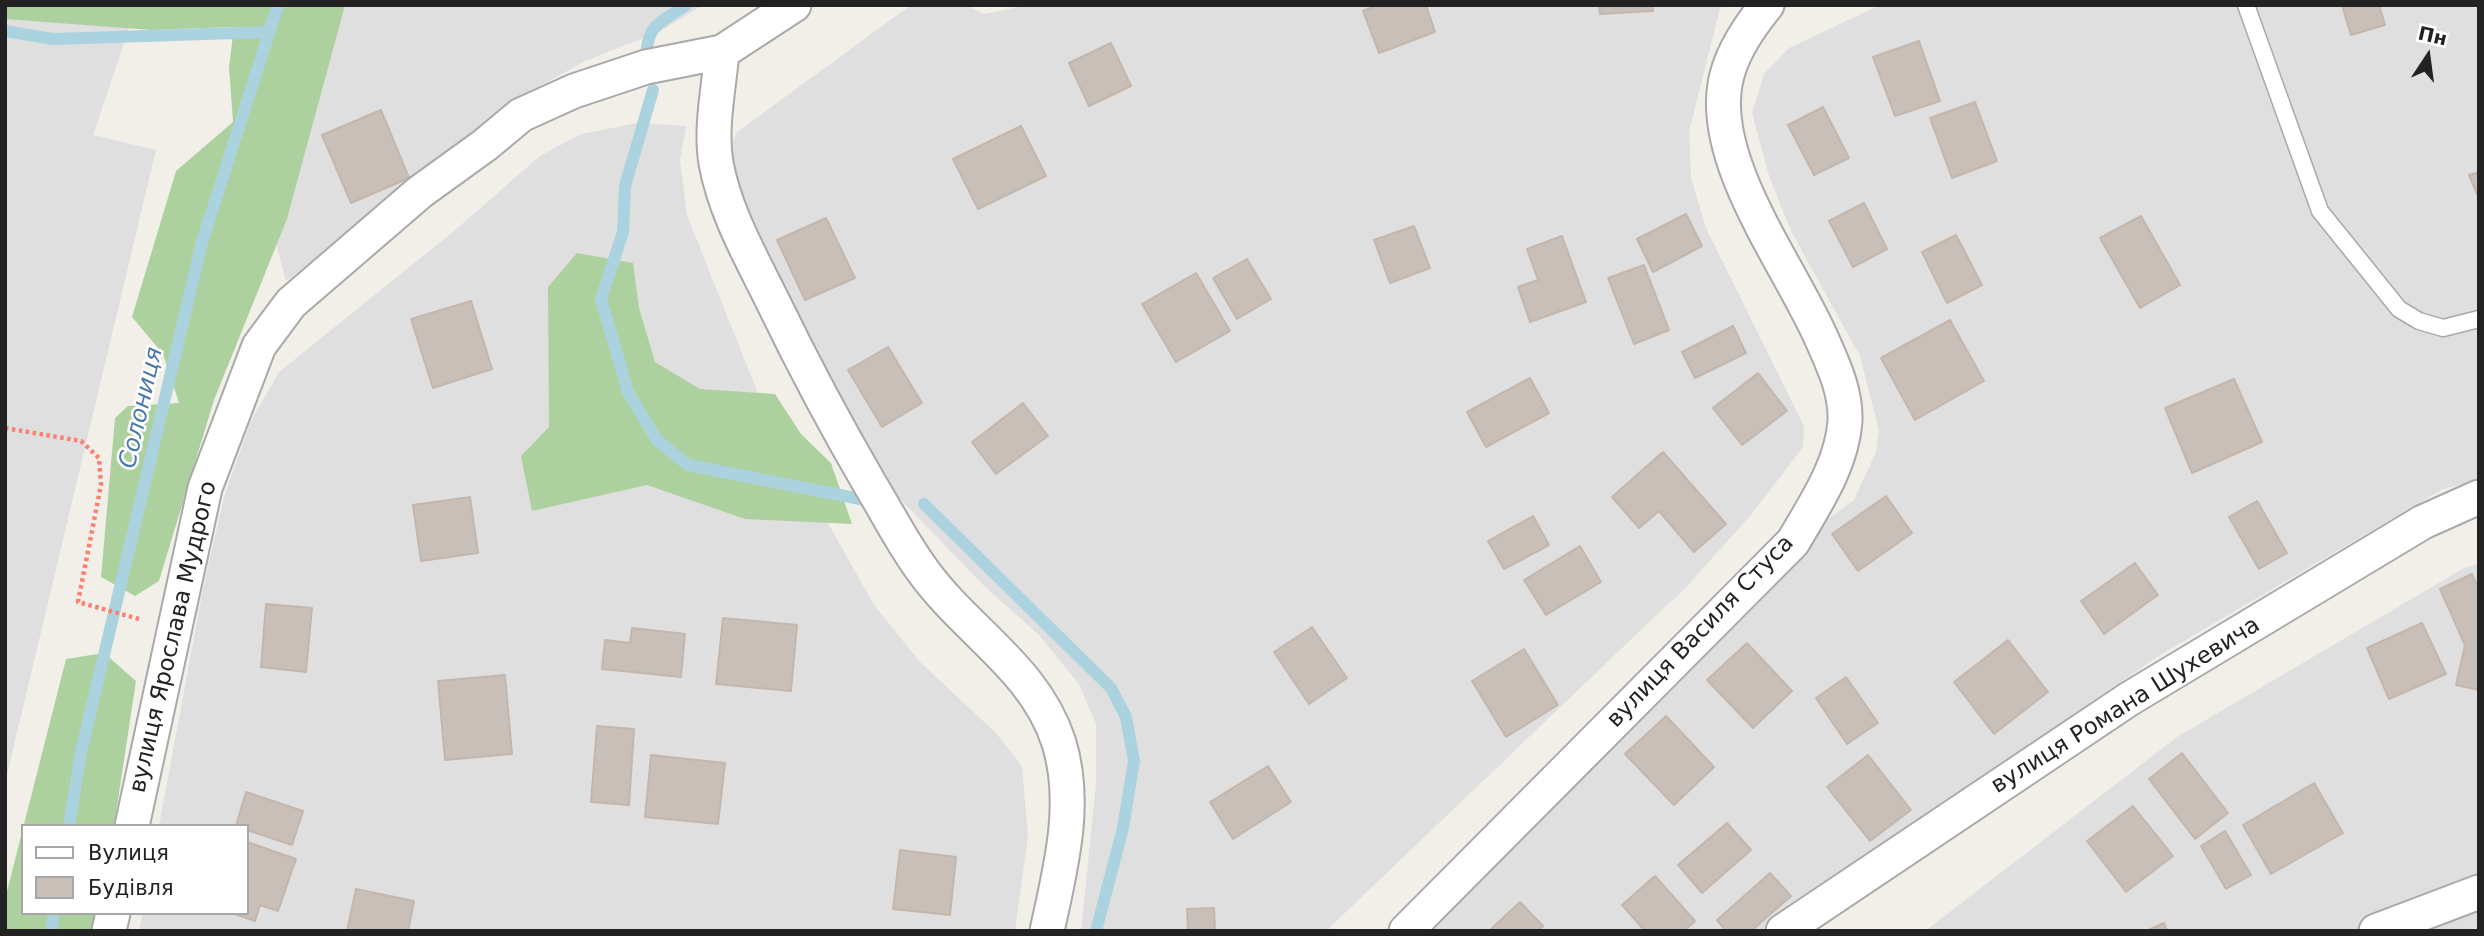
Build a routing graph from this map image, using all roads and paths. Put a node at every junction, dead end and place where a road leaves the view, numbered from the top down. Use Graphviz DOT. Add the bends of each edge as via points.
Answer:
graph roads {
  1 [pos="794,5"];
  2 [pos="1767,5"];
  3 [pos="2246,5"];
  4 [pos="722,52"];
  5 [pos="2479,319"];
  6 [pos="5,428"];
  7 [pos="2479,497"];
  8 [pos="175,629"];
  9 [pos="132,824"];
  10 [pos="2479,892"];
  11 [pos="1046,931"];
  12 [pos="1406,931"];
  13 [pos="1783,931"];
  14 [pos="2376,931"];
  1 -- 4 [label="street"];
  2 -- 12 [label="street, вулиця Василя Стуса" via="1745,32 1725,84 1725,119 1738,171 1757,215 1814,320 1842,388 1845,421 1832,474 1793,542"];
  3 -- 5 [label="lane" via="2320,211 2399,309 2443,328"];
  4 -- 8 [label="street, вулиця Ярослава Мудрого" via="646,67 521,115 420,192 291,303 259,346 205,488"];
  4 -- 11 [label="street" via="716,162 734,224 817,393 923,572 1012,663 1038,697 1059,744 1068,801"];
  6 -- 8 [label="path" via="81,441 99,458 101,485 78,602"];
  7 -- 13 [label="street, вулиця Романа Шухевича" via="2423,522 2129,699"];
  8 -- 9 [label="street, вулиця Ярослава Мудрого"];
  10 -- 14 [label="street"];
}
